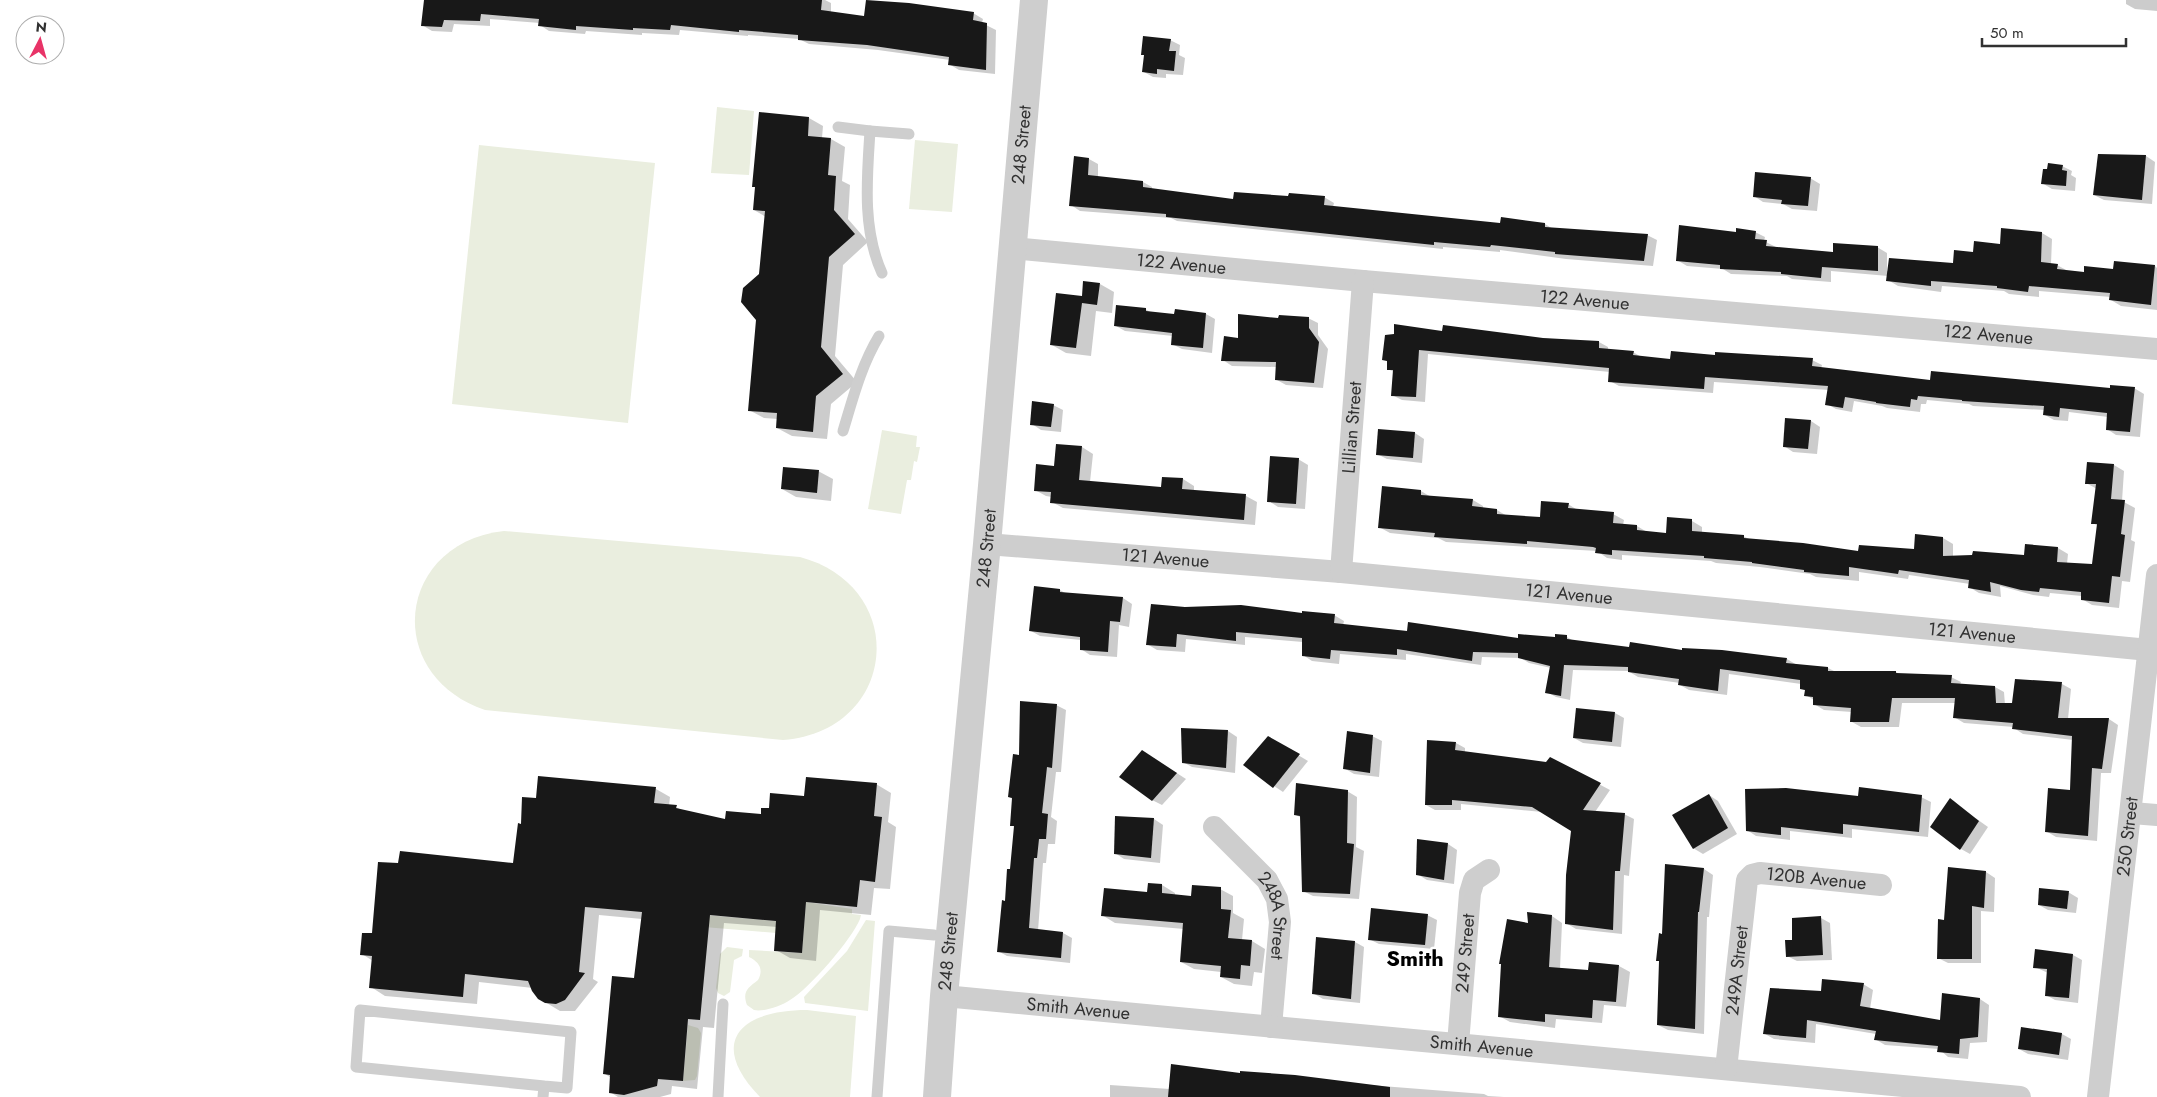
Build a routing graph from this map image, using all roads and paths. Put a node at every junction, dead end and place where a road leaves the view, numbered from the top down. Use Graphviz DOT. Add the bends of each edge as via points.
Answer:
graph roads {
  1 [pos="1034,0"];
  2 [pos="838,127"];
  3 [pos="870,131"];
  4 [pos="909,134"];
  5 [pos="1012,248"];
  6 [pos="882,273"];
  7 [pos="1363,281"];
  8 [pos="879,336"];
  9 [pos="2157,349"];
  10 [pos="844,431"];
  11 [pos="987,544"];
  12 [pos="1341,572"];
  13 [pos="2157,575"];
  14 [pos="2149,650"];
  15 [pos="2132,813"];
  16 [pos="2157,815"];
  17 [pos="1214,827"];
  18 [pos="1489,870"];
  19 [pos="1752,875"];
  20 [pos="1881,885"];
  21 [pos="934,935"];
  22 [pos="944,996"];
  23 [pos="723,1004"];
  24 [pos="1271,1027"];
  25 [pos="1458,1044"];
  26 [pos="1726,1070"];
  27 [pos="543,1091"];
  28 [pos="718,1097"];
  29 [pos="877,1097"];
  30 [pos="937,1097"];
  31 [pos="2020,1097"];
  32 [pos="2098,1097"];
  1 -- 5 [label="street, 248 Street"];
  2 -- 3 [label="lane"];
  3 -- 4 [label="lane"];
  3 -- 6 [label="lane" via="866,190 873,255"];
  5 -- 7 [label="street, 122 Avenue"];
  5 -- 11 [label="street, 248 Street"];
  7 -- 9 [label="street, 122 Avenue"];
  7 -- 12 [label="street, Lillian Street"];
  8 -- 10 [label="lane" via="862,368"];
  11 -- 12 [label="street, 121 Avenue"];
  11 -- 22 [label="street, 248 Street"];
  12 -- 14 [label="street, 121 Avenue"];
  13 -- 14 [label="street, 250 Street"];
  14 -- 15 [label="street, 250 Street"];
  15 -- 16 [label="street"];
  15 -- 32 [label="street, 250 Street"];
  17 -- 24 [label="street, 248A Street" via="1267,880 1277,899 1280,922"];
  18 -- 25 [label="street, 249 Street" via="1474,880 1470,893"];
  19 -- 20 [label="street, 120B Avenue"];
  19 -- 26 [label="street, 249A Street" via="1747,880"];
  21 -- 29 [label="lane" via="889,931"];
  22 -- 24 [label="street, Smith Avenue"];
  22 -- 30 [label="street, 248 Street"];
  23 -- 28 [label="lane"];
  24 -- 25 [label="street, Smith Avenue"];
  25 -- 26 [label="street, Smith Avenue"];
  26 -- 31 [label="street, Smith Avenue"];
  27 -- 27 [label="lane" via="567,1088 571,1032 360,1010 356,1067"];
}
